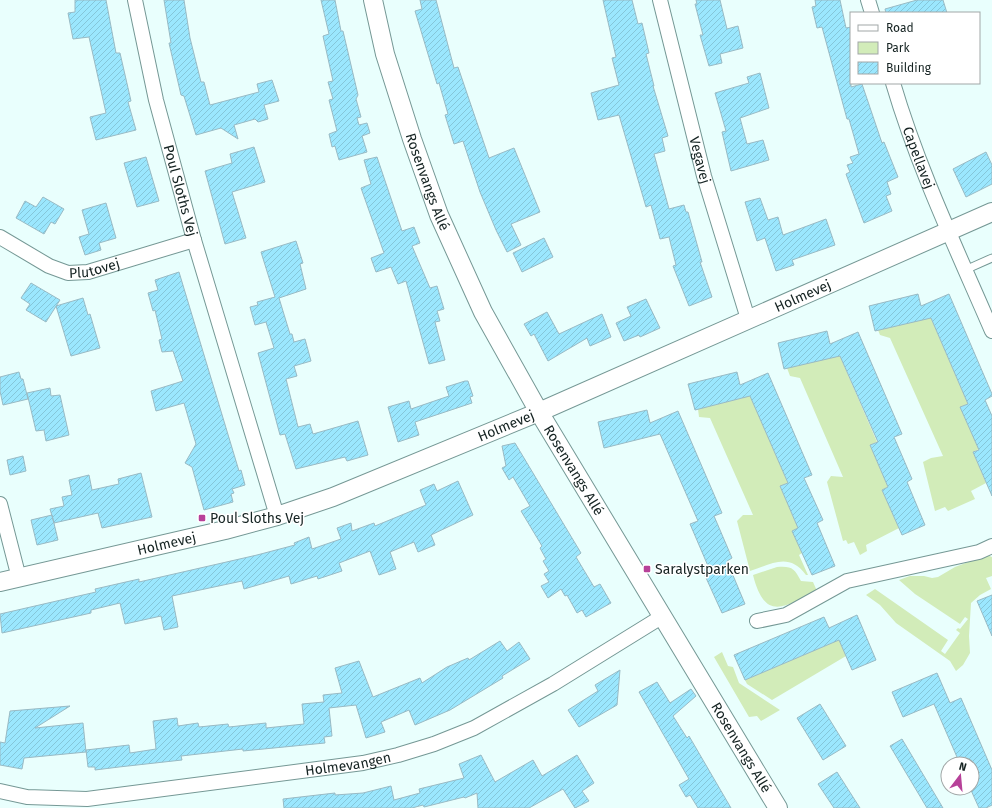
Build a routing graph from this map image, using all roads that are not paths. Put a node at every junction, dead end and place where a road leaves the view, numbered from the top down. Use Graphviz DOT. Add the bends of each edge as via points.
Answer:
graph roads {
  1 [pos="136,0"];
  2 [pos="374,0"];
  3 [pos="660,0"];
  4 [pos="868,0"];
  5 [pos="872,12"];
  6 [pos="893,84"];
  7 [pos="992,212"];
  8 [pos="948,231"];
  9 [pos="0,237"];
  10 [pos="194,240"];
  11 [pos="992,258"];
  12 [pos="965,270"];
  13 [pos="748,319"];
  14 [pos="992,331"];
  15 [pos="540,412"];
  16 [pos="0,504"];
  17 [pos="277,516"];
  18 [pos="992,546"];
  19 [pos="19,578"];
  20 [pos="0,582"];
  21 [pos="663,616"];
  22 [pos="757,621"];
  23 [pos="0,790"];
  24 [pos="778,808"];
  1 -- 10 [label="street, Poul Sloths Vej" via="156,100"];
  2 -- 15 [label="street, Rosenvangs Allé" via="385,54 439,215 483,312"];
  3 -- 13 [label="street, Vegavej" via="704,176"];
  4 -- 5 [label="street"];
  6 -- 8 [label="street, Capellavej" via="900,108"];
  7 -- 8 [label="street, Holmevej"];
  8 -- 12 [label="street, Capellavej"];
  8 -- 13 [label="street, Holmevej"];
  9 -- 10 [label="street, Plutovej" via="49,266 68,273 88,272"];
  10 -- 17 [label="street, Poul Sloths Vej"];
  11 -- 12 [label="lane"];
  12 -- 14 [label="street, Capellavej"];
  13 -- 15 [label="street, Holmevej"];
  15 -- 17 [label="street, Holmevej" via="333,497"];
  15 -- 21 [label="street, Rosenvangs Allé"];
  16 -- 19 [label="street"];
  17 -- 19 [label="street, Holmevej"];
  18 -- 22 [label="street" via="979,552 847,581 786,615"];
  19 -- 20 [label="street, Holmevej"];
  21 -- 23 [label="street, Holmevangen" via="553,684 474,728 398,755 363,763 87,799 27,797"];
  21 -- 24 [label="street, Rosenvangs Allé"];
}
